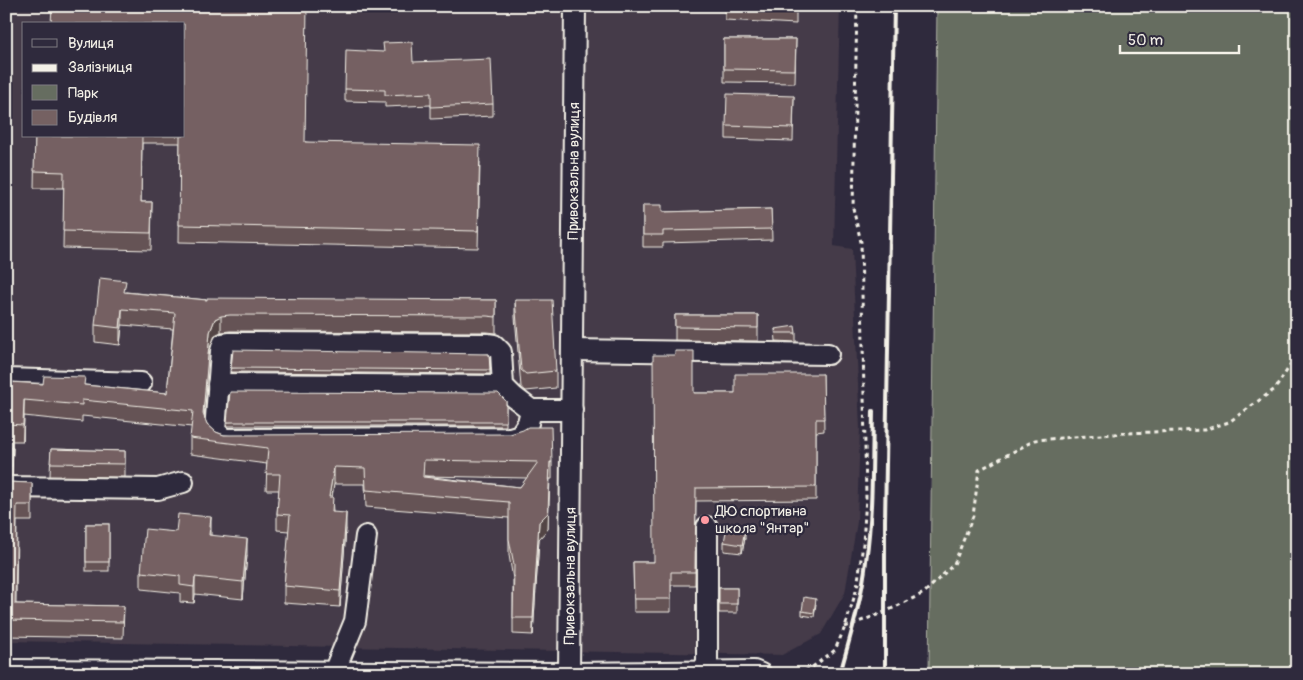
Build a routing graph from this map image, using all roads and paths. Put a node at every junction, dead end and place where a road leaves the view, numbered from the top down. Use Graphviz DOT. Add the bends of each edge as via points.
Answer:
graph roads {
  1 [pos="575,6"];
  2 [pos="857,6"];
  3 [pos="572,350"];
  4 [pos="828,354"];
  5 [pos="1297,355"];
  6 [pos="6,379"];
  7 [pos="141,383"];
  8 [pos="218,384"];
  9 [pos="503,386"];
  10 [pos="531,410"];
  11 [pos="572,410"];
  12 [pos="183,482"];
  13 [pos="6,487"];
  14 [pos="707,528"];
  15 [pos="366,536"];
  16 [pos="845,627"];
  17 [pos="6,670"];
  18 [pos="334,672"];
  19 [pos="707,672"];
  20 [pos="569,673"];
  21 [pos="760,674"];
  22 [pos="798,674"];
  1 -- 3 [label="street, Привокзальна вулиця"];
  2 -- 16 [label="path" via="853,208 861,242 866,497 857,588"];
  3 -- 4 [label="street"];
  3 -- 11 [label="street, Привокзальна вулиця"];
  5 -- 16 [label="path" via="1274,390 1229,422 1204,430 1036,440 979,470 973,516 954,564 924,593"];
  6 -- 7 [label="street"];
  8 -- 9 [label="street"];
  8 -- 9 [label="street" via="223,344 488,344 501,352"];
  8 -- 10 [label="street" via="215,432 224,439 510,438 520,435"];
  9 -- 10 [label="street"];
  10 -- 11 [label="street"];
  11 -- 20 [label="street, Привокзальна вулиця"];
  12 -- 13 [label="street" via="158,489"];
  14 -- 19 [label="street"];
  15 -- 18 [label="street" via="355,621"];
  16 -- 22 [label="path" via="835,650"];
  17 -- 18 [label="street"];
  18 -- 20 [label="street"];
  19 -- 20 [label="street"];
  19 -- 21 [label="street" via="754,671"];
}
